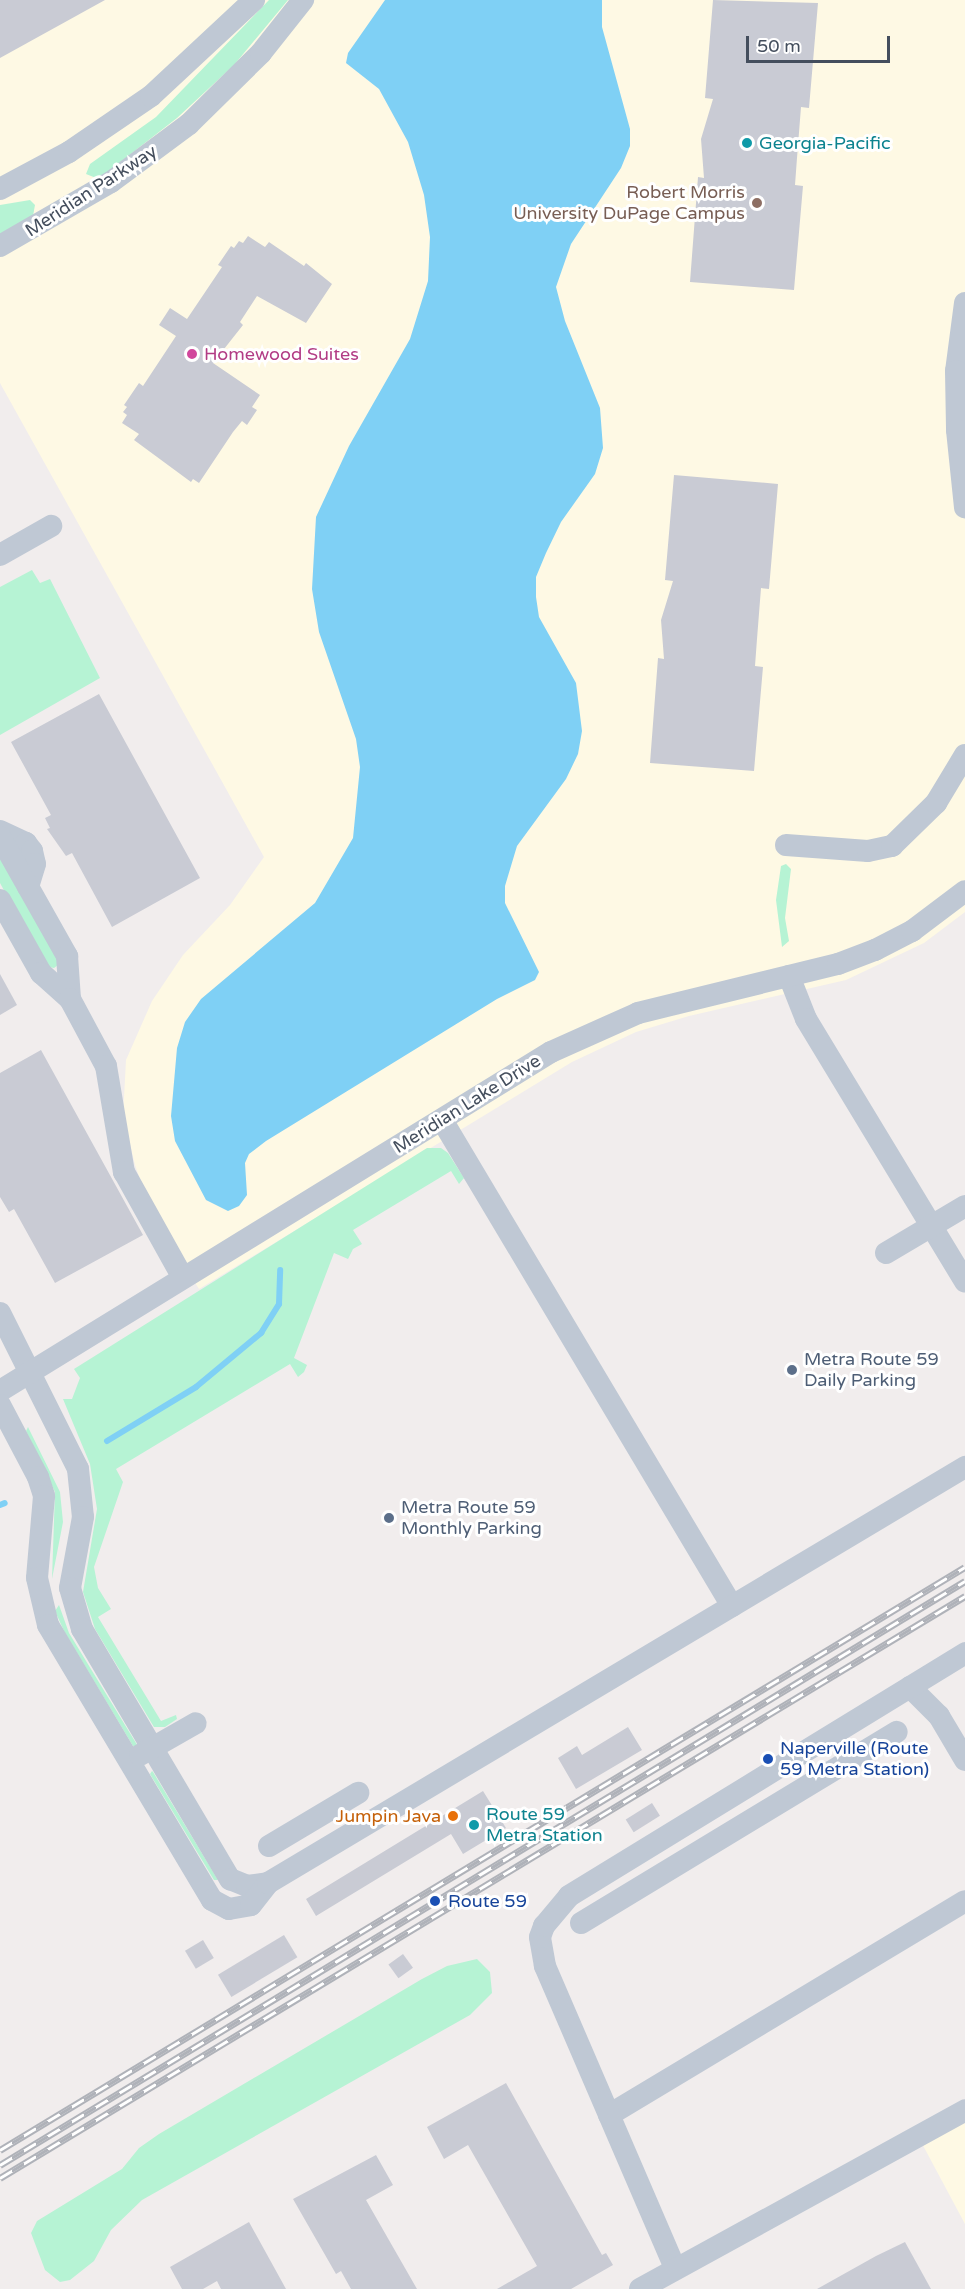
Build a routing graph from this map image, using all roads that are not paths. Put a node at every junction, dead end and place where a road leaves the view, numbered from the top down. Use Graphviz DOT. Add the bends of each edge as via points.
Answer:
graph roads {
  1 [pos="254,0"];
  2 [pos="303,0"];
  3 [pos="0,189"];
  4 [pos="0,246"];
  5 [pos="965,303"];
  6 [pos="965,508"];
  7 [pos="51,526"];
  8 [pos="0,555"];
  9 [pos="965,755"];
  10 [pos="0,831"];
  11 [pos="0,837"];
  12 [pos="786,846"];
  13 [pos="28,887"];
  14 [pos="965,891"];
  15 [pos="0,900"];
  16 [pos="789,976"];
  17 [pos="70,999"];
  18 [pos="442,1120"];
  19 [pos="965,1206"];
  20 [pos="931,1226"];
  21 [pos="886,1254"];
  22 [pos="183,1278"];
  23 [pos="965,1282"];
  24 [pos="0,1313"];
  25 [pos="32,1372"];
  26 [pos="0,1391"];
  27 [pos="0,1405"];
  28 [pos="965,1467"];
  29 [pos="732,1606"];
  30 [pos="965,1653"];
  31 [pos="910,1687"];
  32 [pos="196,1723"];
  33 [pos="897,1732"];
  34 [pos="153,1748"];
  35 [pos="965,1760"];
  36 [pos="129,1762"];
  37 [pos="358,1793"];
  38 [pos="269,1846"];
  39 [pos="268,1883"];
  40 [pos="965,1901"];
  41 [pos="581,1923"];
  42 [pos="965,2110"];
  43 [pos="609,2115"];
  44 [pos="675,2268"];
  45 [pos="640,2289"];
  1 -- 3 [label="street" via="151,96 69,152"];
  2 -- 4 [label="street, Meridian Parkway" via="261,53 189,124 111,182"];
  5 -- 6 [label="street" via="956,371"];
  7 -- 8 [label="street"];
  9 -- 12 [label="street" via="936,803 892,846 868,851"];
  10 -- 13 [label="street" via="32,850 35,864"];
  11 -- 13 [label="street"];
  13 -- 17 [label="street" via="67,956"];
  14 -- 16 [label="street, Meridian Lake Drive" via="912,931 876,950"];
  15 -- 17 [label="street" via="40,973"];
  16 -- 18 [label="street, Meridian Lake Drive" via="689,998 594,1031 551,1052"];
  16 -- 20 [label="street" via="806,1018"];
  17 -- 22 [label="street" via="106,1065 124,1172"];
  18 -- 22 [label="street, Meridian Lake Drive"];
  18 -- 29 [label="street"];
  19 -- 20 [label="street"];
  20 -- 21 [label="street"];
  20 -- 23 [label="street"];
  22 -- 25 [label="street, Meridian Lake Drive"];
  24 -- 25 [label="street"];
  25 -- 26 [label="street, Meridian Lake Drive"];
  25 -- 34 [label="street" via="70,1448 83,1490 84,1517 69,1588 75,1614"];
  27 -- 36 [label="street" via="44,1496 37,1578 42,1611 55,1640"];
  28 -- 29 [label="street"];
  29 -- 39 [label="street"];
  30 -- 31 [label="street"];
  31 -- 35 [label="street" via="939,1716"];
  31 -- 43 [label="street" via="569,1896 549,1915 540,1937 543,1959"];
  32 -- 34 [label="street"];
  33 -- 41 [label="street"];
  34 -- 36 [label="street"];
  34 -- 39 [label="street" via="230,1879 247,1886"];
  36 -- 39 [label="street" via="212,1900 229,1909 251,1905"];
  37 -- 38 [label="street"];
  40 -- 43 [label="street"];
  42 -- 44 [label="street"];
  43 -- 44 [label="street"];
  44 -- 45 [label="street"];
}
